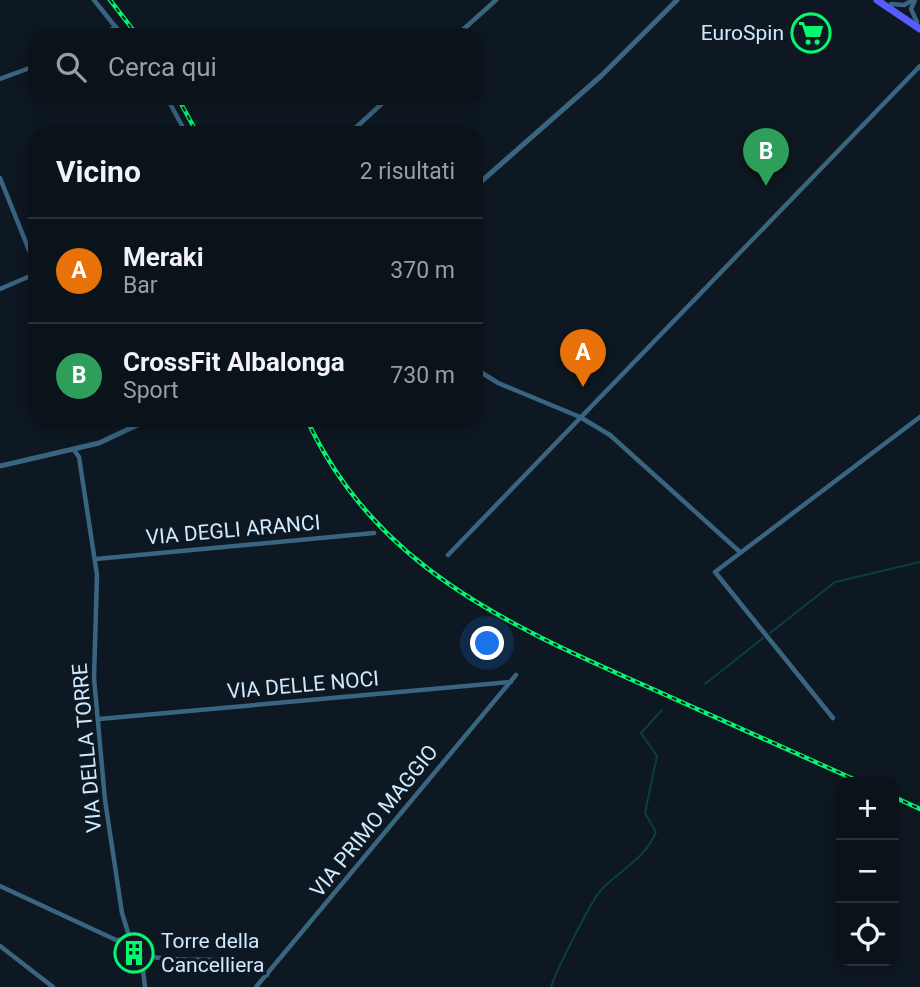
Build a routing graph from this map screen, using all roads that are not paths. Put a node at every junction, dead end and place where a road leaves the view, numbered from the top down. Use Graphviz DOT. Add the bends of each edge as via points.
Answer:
graph roads {
  1 [pos="94,0"];
  2 [pos="496,0"];
  3 [pos="677,0"];
  4 [pos="877,0"];
  5 [pos="915,0"];
  6 [pos="888,2"];
  7 [pos="919,25"];
  8 [pos="116,27"];
  9 [pos="465,28"];
  10 [pos="920,66"];
  11 [pos="28,69"];
  12 [pos="0,79"];
  13 [pos="171,105"];
  14 [pos="380,105"];
  15 [pos="182,126"];
  16 [pos="358,126"];
  17 [pos="0,178"];
  18 [pos="483,180"];
  19 [pos="28,248"];
  20 [pos="28,277"];
  21 [pos="0,289"];
  22 [pos="483,374"];
  23 [pos="580,417"];
  24 [pos="920,417"];
  25 [pos="132,427"];
  26 [pos="90,446"];
  27 [pos="74,450"];
  28 [pos="80,460"];
  29 [pos="0,466"];
  30 [pos="373,533"];
  31 [pos="740,552"];
  32 [pos="447,555"];
  33 [pos="96,559"];
  34 [pos="516,675"];
  35 [pos="511,682"];
  36 [pos="833,718"];
  37 [pos="99,719"];
  38 [pos="0,887"];
  39 [pos="130,939"];
  40 [pos="0,946"];
  41 [pos="141,954"];
  42 [pos="267,975"];
  43 [pos="53,987"];
  44 [pos="145,987"];
  45 [pos="256,987"];
  1 -- 8 [label="street"];
  2 -- 9 [label="street"];
  3 -- 18 [label="street" via="601,76"];
  4 -- 7 [label="main road"];
  5 -- 6 [label="street" via="902,5"];
  5 -- 7 [label="street" via="912,12"];
  6 -- 7 [label="main road"];
  10 -- 23 [label="street"];
  11 -- 12 [label="street"];
  13 -- 15 [label="street"];
  14 -- 16 [label="street"];
  17 -- 19 [label="street"];
  20 -- 21 [label="street"];
  22 -- 23 [label="street"];
  23 -- 31 [label="street" via="621,443"];
  23 -- 32 [label="street"];
  24 -- 31 [label="street"];
  25 -- 26 [label="street"];
  26 -- 27 [label="street"];
  26 -- 28 [label="street"];
  27 -- 28 [label="street, VIA DELLA TORRE"];
  27 -- 29 [label="street"];
  28 -- 33 [label="street, VIA DELLA TORRE"];
  30 -- 33 [label="street, VIA DEGLI ARANCI"];
  31 -- 36 [label="street" via="715,572"];
  33 -- 37 [label="street, VIA DELLA TORRE" via="94,678"];
  34 -- 35 [label="street, VIA PRIMO MAGGIO"];
  35 -- 37 [label="street, VIA DELLE NOCI"];
  35 -- 42 [label="street, VIA PRIMO MAGGIO"];
  37 -- 39 [label="street, VIA DELLA TORRE" via="107,821"];
  38 -- 39 [label="street" via="116,940"];
  39 -- 41 [label="street, VIA DELLA TORRE"];
  40 -- 43 [label="street"];
  41 -- 42 [label="street" via="236,961"];
  41 -- 44 [label="street, VIA DELLA TORRE"];
  42 -- 45 [label="street, VIA PRIMO MAGGIO"];
}
